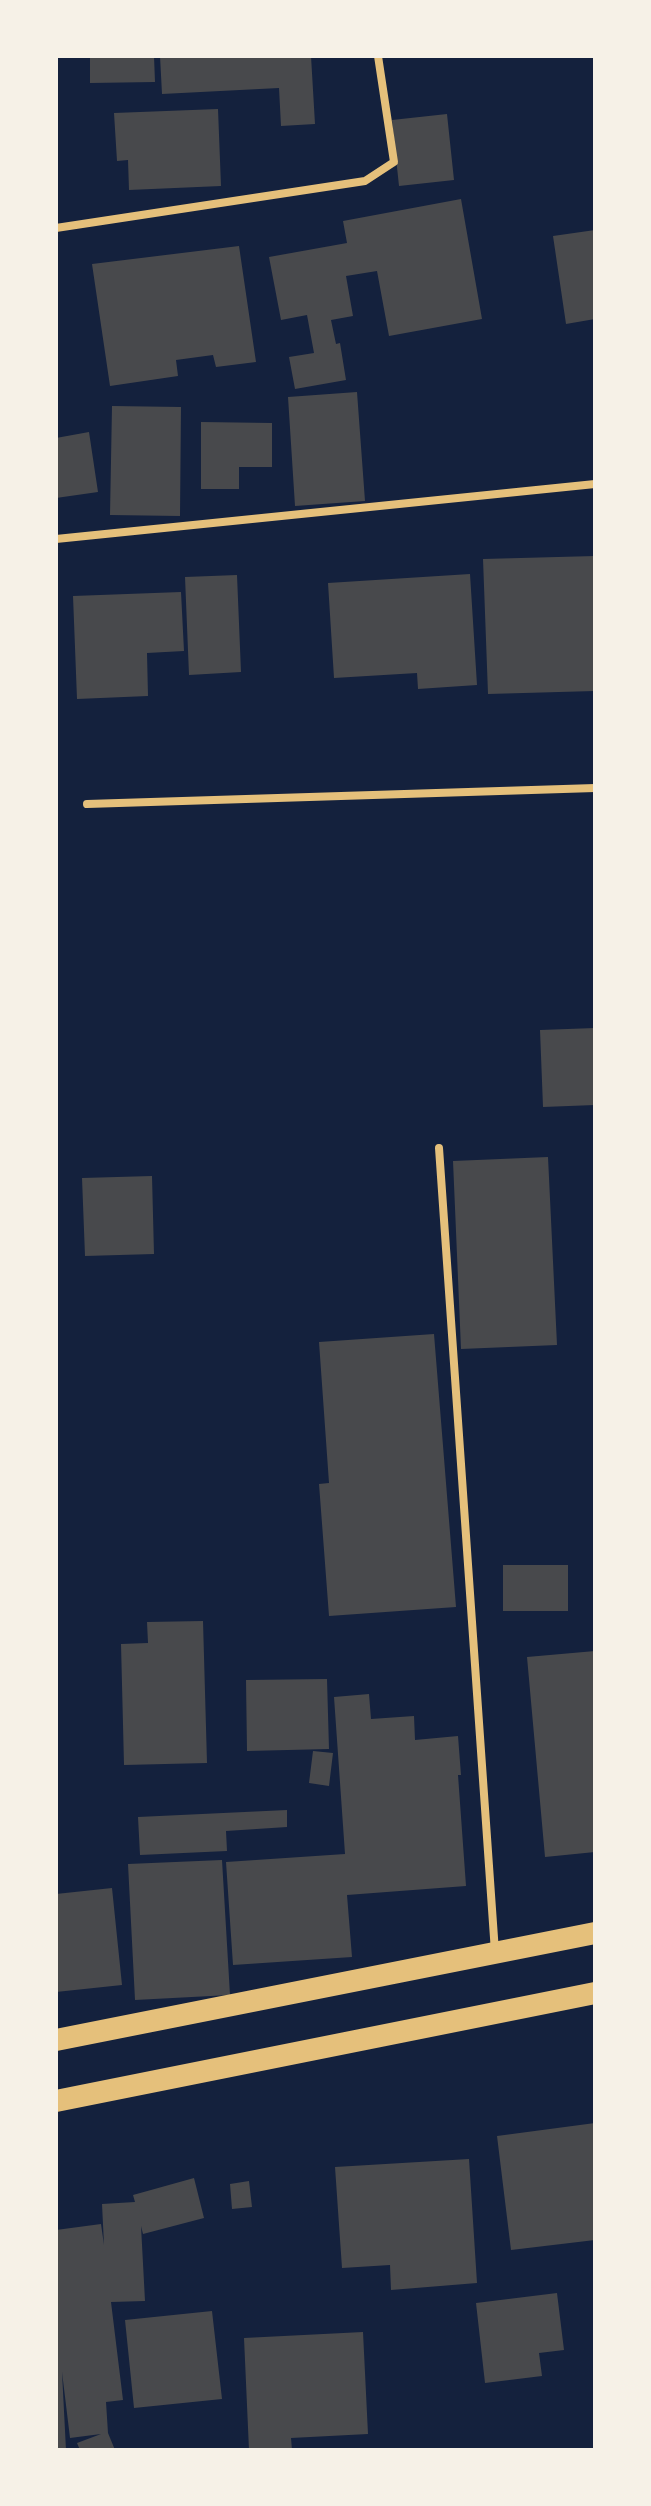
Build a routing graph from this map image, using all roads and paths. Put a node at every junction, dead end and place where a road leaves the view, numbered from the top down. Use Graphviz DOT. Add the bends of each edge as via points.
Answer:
graph roads {
  1 [pos="378,56"];
  2 [pos="56,228"];
  3 [pos="595,484"];
  4 [pos="56,539"];
  5 [pos="595,788"];
  6 [pos="87,804"];
  7 [pos="439,1148"];
  8 [pos="595,1933"];
  9 [pos="495,1953"];
  10 [pos="595,1993"];
  11 [pos="56,2040"];
  12 [pos="56,2101"];
  1 -- 2 [label="street" via="394,162 365,181"];
  3 -- 4 [label="street"];
  5 -- 6 [label="street"];
  7 -- 9 [label="street"];
  8 -- 9 [label="highway"];
  9 -- 11 [label="highway"];
  10 -- 12 [label="highway"];
}
